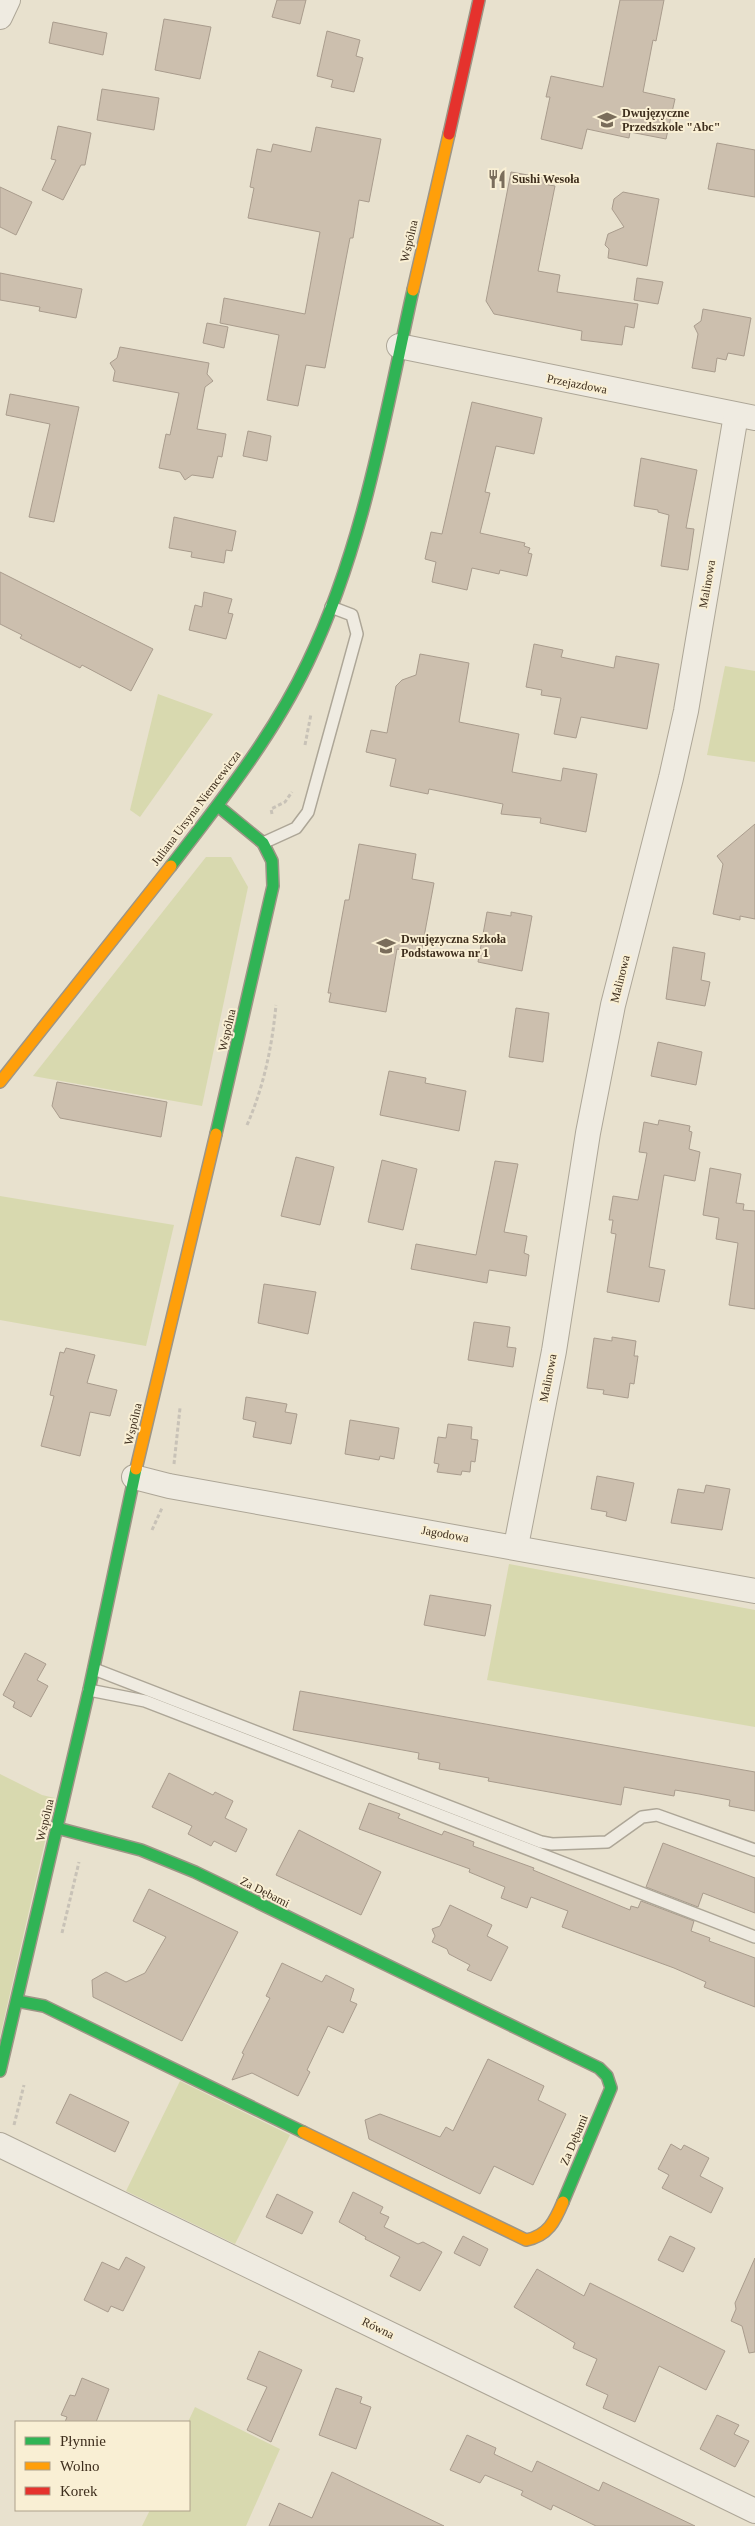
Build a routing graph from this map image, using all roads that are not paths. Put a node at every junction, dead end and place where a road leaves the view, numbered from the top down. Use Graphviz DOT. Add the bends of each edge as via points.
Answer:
graph roads {
  1 [pos="8,0"];
  2 [pos="479,0"];
  3 [pos="0,16"];
  4 [pos="399,346"];
  5 [pos="746,416"];
  6 [pos="368,489"];
  7 [pos="331,608"];
  8 [pos="218,806"];
  9 [pos="263,843"];
  10 [pos="0,1082"];
  11 [pos="134,1477"];
  12 [pos="516,1546"];
  13 [pos="755,1590"];
  14 [pos="94,1669"];
  15 [pos="89,1690"];
  16 [pos="57,1828"];
  17 [pos="755,1850"];
  18 [pos="755,1937"];
  19 [pos="17,2001"];
  20 [pos="0,2071"];
  21 [pos="0,2144"];
  22 [pos="755,2512"];
  1 -- 3 [label="street"];
  2 -- 4 [label="street, Wspólna"];
  4 -- 5 [label="street, Przejazdowa"];
  4 -- 6 [label="street, Wspólna"];
  5 -- 12 [label="street, Malinowa" via="686,711 606,1042 588,1133 554,1351"];
  6 -- 7 [label="street, Juliana Ursyna Niemcewicza" via="352,550"];
  7 -- 8 [label="street, Juliana Ursyna Niemcewicza" via="297,683"];
  7 -- 9 [label="lane" via="352,615 357,634 308,812 296,828"];
  8 -- 9 [label="street, Wspólna"];
  8 -- 10 [label="street, Juliana Ursyna Niemcewicza"];
  9 -- 11 [label="street, Wspólna" via="274,870 269,909"];
  11 -- 12 [label="street, Jagodowa"];
  11 -- 14 [label="street, Wspólna"];
  12 -- 13 [label="street, Jagodowa"];
  14 -- 15 [label="street, Wspólna"];
  14 -- 17 [label="lane" via="541,1842 607,1842 642,1817 657,1815"];
  15 -- 16 [label="street, Wspólna"];
  15 -- 18 [label="lane" via="145,1701"];
  16 -- 19 [label="street, Wspólna"];
  16 -- 19 [label="street, Za Dębami" via="158,1856 195,1872 591,2063 610,2078 611,2088 548,2232 538,2239 526,2240 44,2006"];
  19 -- 20 [label="street, Wspólna"];
  21 -- 22 [label="street, Równa"];
}
